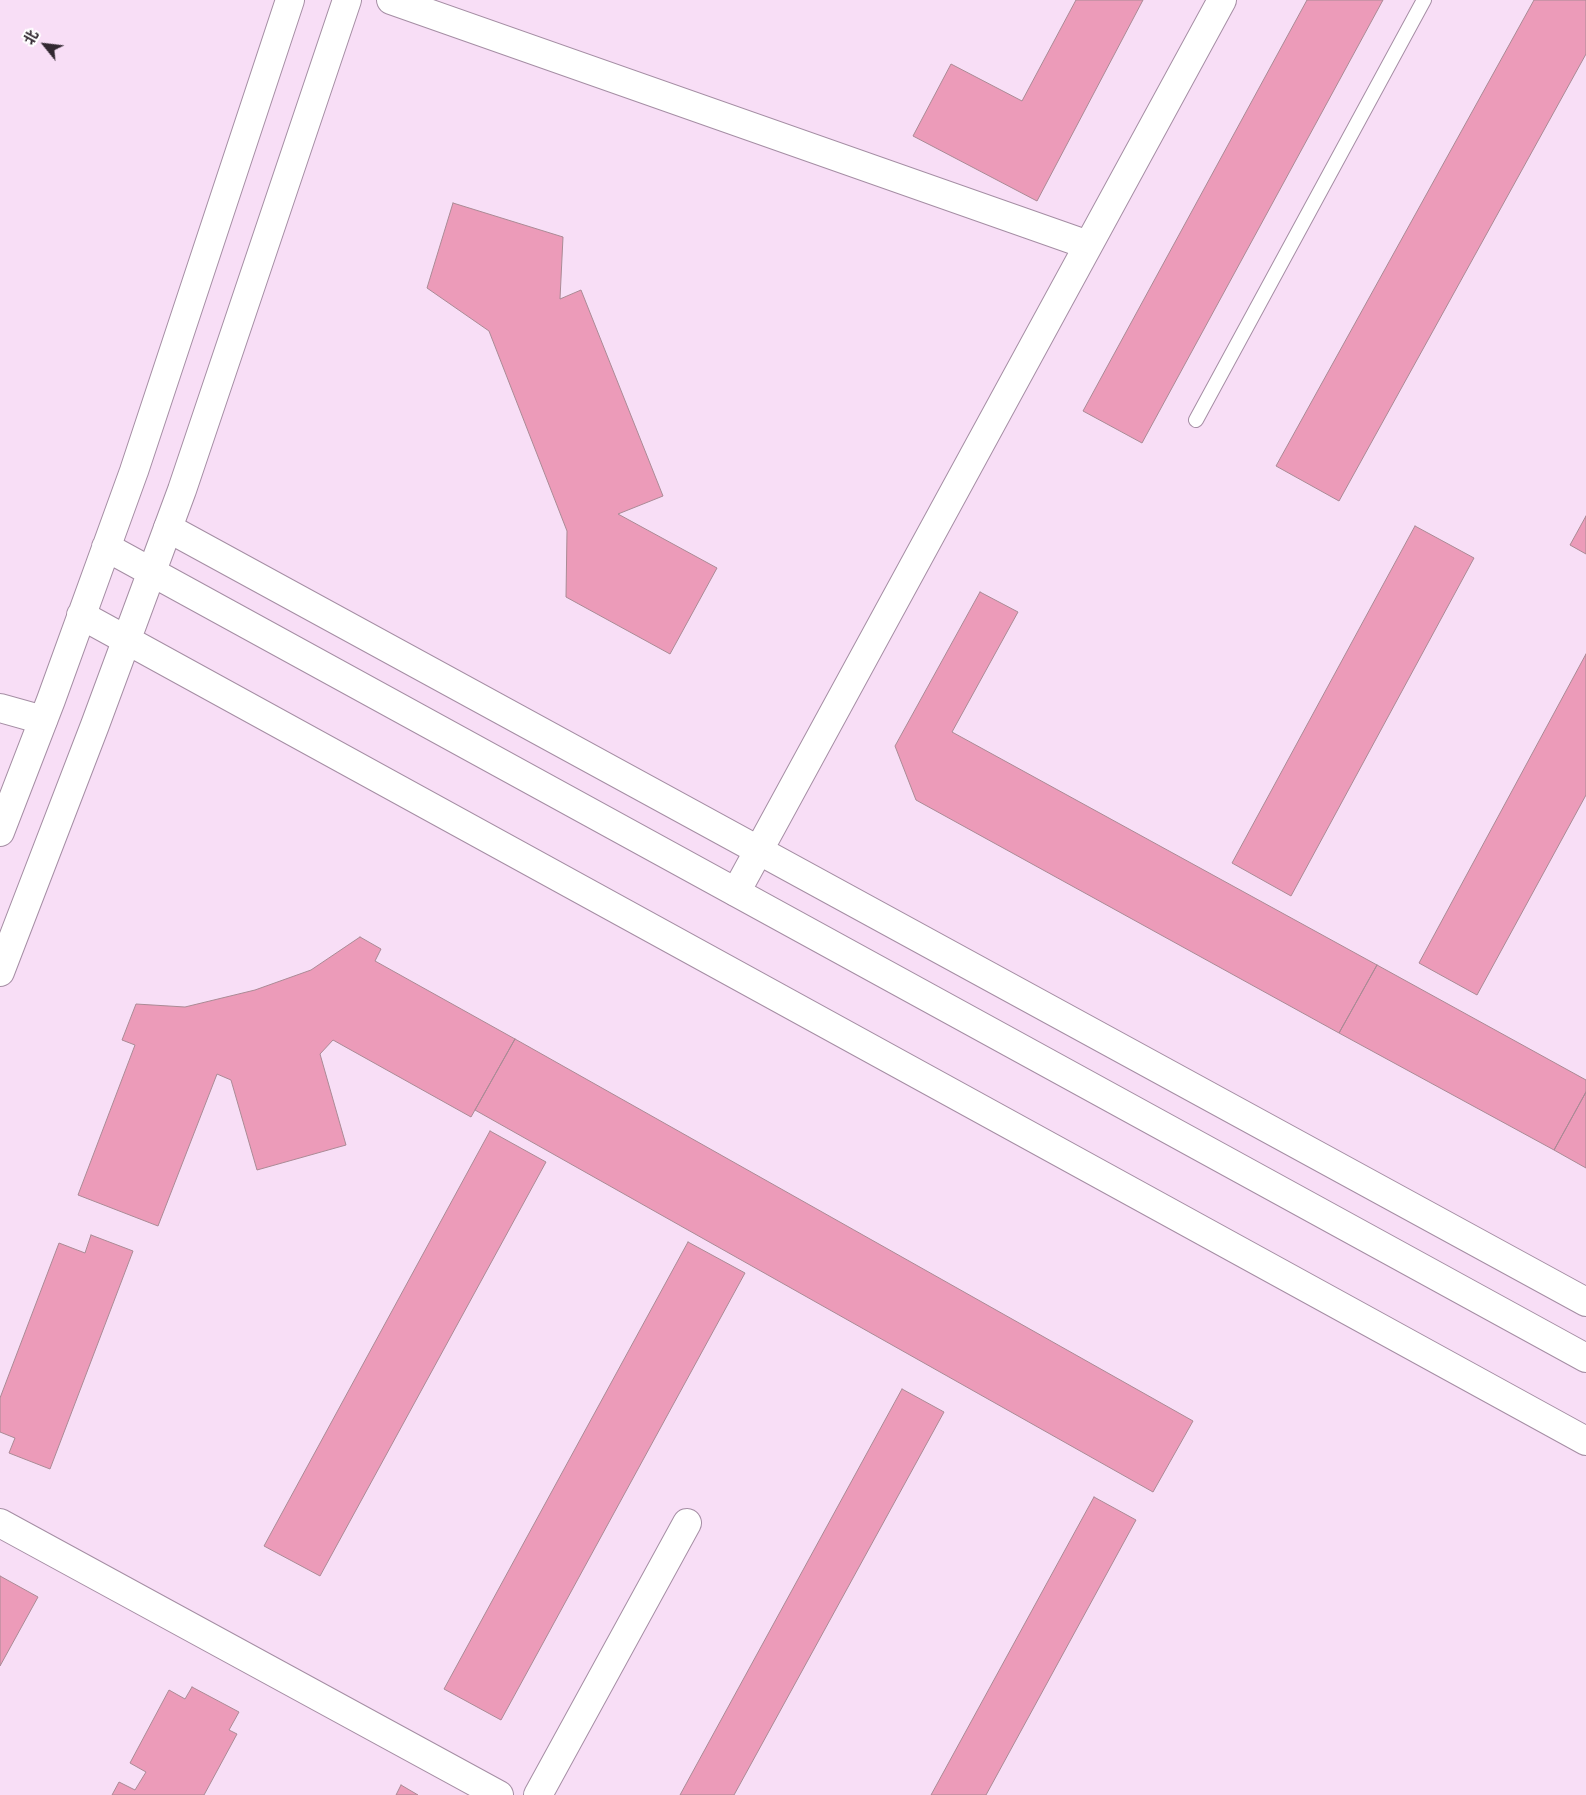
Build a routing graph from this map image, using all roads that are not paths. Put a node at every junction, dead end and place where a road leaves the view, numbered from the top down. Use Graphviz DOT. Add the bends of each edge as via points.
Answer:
graph roads {
  1 [pos="290,0"];
  2 [pos="347,0"];
  3 [pos="391,0"];
  4 [pos="1222,0"];
  5 [pos="1424,0"];
  6 [pos="1088,245"];
  7 [pos="1196,420"];
  8 [pos="168,528"];
  9 [pos="106,546"];
  10 [pos="152,571"];
  11 [pos="81,615"];
  12 [pos="127,640"];
  13 [pos="0,708"];
  14 [pos="43,720"];
  15 [pos="0,832"];
  16 [pos="758,850"];
  17 [pos="736,892"];
  18 [pos="0,972"];
  19 [pos="1586,1302"];
  20 [pos="1586,1358"];
  21 [pos="1586,1441"];
  22 [pos="0,1523"];
  23 [pos="688,1523"];
  24 [pos="499,1795"];
  25 [pos="538,1795"];
  1 -- 9 [label="main road" via="134,471"];
  2 -- 8 [label="main road"];
  3 -- 6 [label="main road"];
  4 -- 6 [label="main road"];
  5 -- 7 [label="lane"];
  6 -- 16 [label="main road"];
  8 -- 10 [label="main road"];
  8 -- 16 [label="main road"];
  9 -- 10 [label="main road"];
  9 -- 11 [label="main road"];
  10 -- 12 [label="main road"];
  10 -- 17 [label="main road"];
  11 -- 12 [label="main road"];
  11 -- 14 [label="main road"];
  12 -- 18 [label="main road"];
  12 -- 21 [label="main road"];
  13 -- 14 [label="main road"];
  14 -- 15 [label="main road"];
  16 -- 17 [label="main road"];
  16 -- 19 [label="main road"];
  17 -- 20 [label="main road"];
  22 -- 24 [label="main road"];
  23 -- 25 [label="main road"];
}
